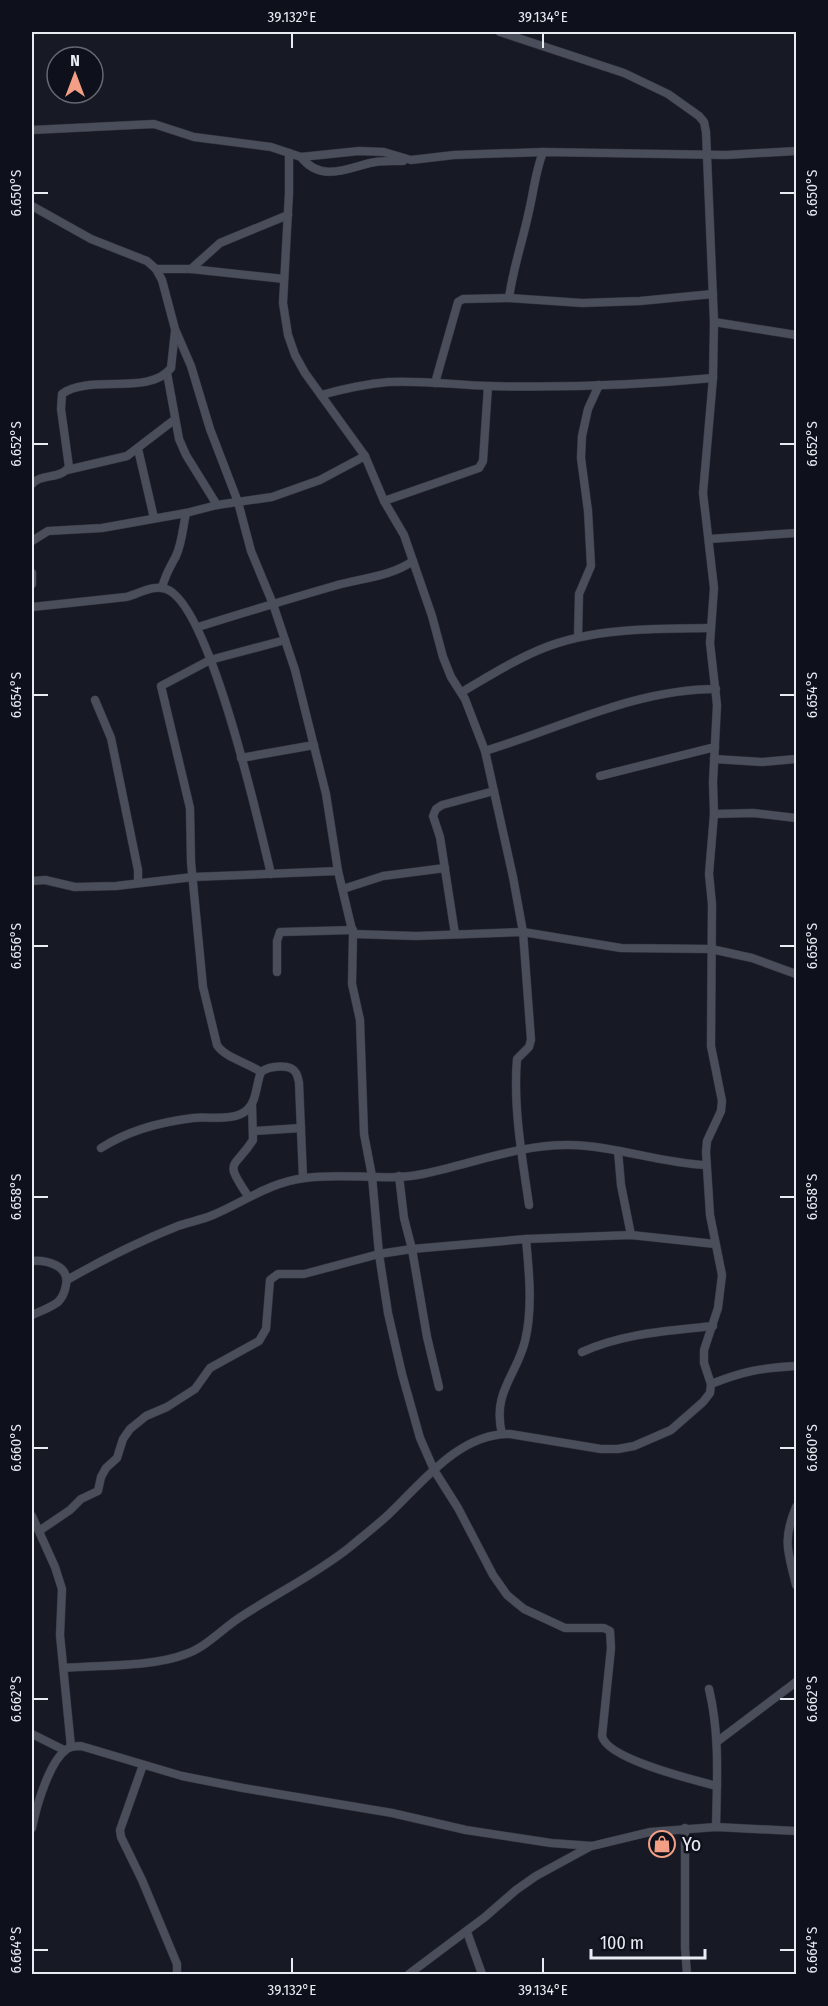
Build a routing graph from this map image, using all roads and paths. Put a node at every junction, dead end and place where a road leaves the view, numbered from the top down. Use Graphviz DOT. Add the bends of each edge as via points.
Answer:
graph roads {
  1 [pos="500,32"];
  2 [pos="32,130"];
  3 [pos="796,151"];
  4 [pos="543,152"];
  5 [pos="289,153"];
  6 [pos="708,154"];
  7 [pos="301,157"];
  8 [pos="403,161"];
  9 [pos="32,206"];
  10 [pos="288,215"];
  11 [pos="156,268"];
  12 [pos="191,269"];
  13 [pos="284,279"];
  14 [pos="713,294"];
  15 [pos="509,298"];
  16 [pos="714,322"];
  17 [pos="175,329"];
  18 [pos="796,335"];
  19 [pos="167,373"];
  20 [pos="713,378"];
  21 [pos="435,383"];
  22 [pos="598,385"];
  23 [pos="489,386"];
  24 [pos="321,395"];
  25 [pos="174,420"];
  26 [pos="138,449"];
  27 [pos="365,456"];
  28 [pos="67,470"];
  29 [pos="32,484"];
  30 [pos="384,501"];
  31 [pos="238,502"];
  32 [pos="217,505"];
  33 [pos="186,513"];
  34 [pos="154,518"];
  35 [pos="796,533"];
  36 [pos="708,539"];
  37 [pos="32,541"];
  38 [pos="413,561"];
  39 [pos="32,573"];
  40 [pos="32,584"];
  41 [pos="162,588"];
  42 [pos="273,604"];
  43 [pos="32,608"];
  44 [pos="198,627"];
  45 [pos="710,628"];
  46 [pos="578,637"];
  47 [pos="285,640"];
  48 [pos="210,660"];
  49 [pos="716,689"];
  50 [pos="462,692"];
  51 [pos="95,700"];
  52 [pos="314,745"];
  53 [pos="715,747"];
  54 [pos="485,751"];
  55 [pos="241,758"];
  56 [pos="714,759"];
  57 [pos="796,759"];
  58 [pos="600,776"];
  59 [pos="494,791"];
  60 [pos="714,814"];
  61 [pos="796,818"];
  62 [pos="445,868"];
  63 [pos="338,871"];
  64 [pos="271,874"];
  65 [pos="193,877"];
  66 [pos="32,880"];
  67 [pos="138,882"];
  68 [pos="343,889"];
  69 [pos="353,932"];
  70 [pos="523,932"];
  71 [pos="455,934"];
  72 [pos="711,949"];
  73 [pos="277,972"];
  74 [pos="796,974"];
  75 [pos="261,1072"];
  76 [pos="252,1103"];
  77 [pos="301,1128"];
  78 [pos="254,1131"];
  79 [pos="101,1148"];
  80 [pos="521,1151"];
  81 [pos="618,1151"];
  82 [pos="705,1165"];
  83 [pos="372,1176"];
  84 [pos="399,1176"];
  85 [pos="303,1178"];
  86 [pos="248,1196"];
  87 [pos="529,1205"];
  88 [pos="631,1235"];
  89 [pos="526,1239"];
  90 [pos="715,1244"];
  91 [pos="412,1248"];
  92 [pos="379,1254"];
  93 [pos="32,1261"];
  94 [pos="67,1280"];
  95 [pos="32,1315"];
  96 [pos="713,1326"];
  97 [pos="582,1352"];
  98 [pos="796,1366"];
  99 [pos="711,1384"];
  100 [pos="439,1387"];
  101 [pos="502,1434"];
  102 [pos="434,1470"];
  103 [pos="796,1507"];
  104 [pos="32,1516"];
  105 [pos="793,1526"];
  106 [pos="39,1531"];
  107 [pos="796,1585"];
  108 [pos="64,1668"];
  109 [pos="796,1682"];
  110 [pos="709,1689"];
  111 [pos="32,1734"];
  112 [pos="718,1741"];
  113 [pos="68,1749"];
  114 [pos="143,1765"];
  115 [pos="717,1786"];
  116 [pos="716,1827"];
  117 [pos="32,1828"];
  118 [pos="685,1828"];
  119 [pos="796,1831"];
  120 [pos="592,1845"];
  121 [pos="467,1932"];
  122 [pos="177,1974"];
  123 [pos="410,1974"];
  124 [pos="482,1974"];
  125 [pos="687,1974"];
  1 -- 6 [label="street" via="624,73 668,94 704,122"];
  2 -- 5 [label="street" via="154,124 194,137"];
  3 -- 6 [label="street"];
  4 -- 6 [label="street"];
  4 -- 7 [label="street" via="411,160 384,152 359,151"];
  4 -- 15 [label="street"];
  5 -- 7 [label="street"];
  5 -- 10 [label="street"];
  6 -- 14 [label="street"];
  7 -- 8 [label="street" via="310,167 331,171 371,162"];
  9 -- 11 [label="street" via="91,239"];
  10 -- 12 [label="street" via="220,243"];
  10 -- 13 [label="street"];
  11 -- 12 [label="street"];
  11 -- 17 [label="street"];
  12 -- 13 [label="street"];
  13 -- 24 [label="street" via="288,335 300,366"];
  14 -- 15 [label="street" via="582,303"];
  14 -- 16 [label="street"];
  15 -- 21 [label="street" via="466,298 458,302"];
  16 -- 18 [label="street"];
  16 -- 20 [label="street"];
  17 -- 19 [label="street" via="171,368"];
  17 -- 31 [label="street"];
  19 -- 25 [label="street"];
  19 -- 28 [label="street" via="147,381 72,388 62,394"];
  20 -- 22 [label="street"];
  20 -- 36 [label="street" via="703,493"];
  21 -- 23 [label="street"];
  21 -- 24 [label="street" via="386,382"];
  22 -- 23 [label="street"];
  22 -- 46 [label="street" via="582,436 591,566 579,594"];
  23 -- 30 [label="street" via="483,460 479,468"];
  24 -- 27 [label="street"];
  25 -- 26 [label="street"];
  25 -- 32 [label="street" via="186,455"];
  26 -- 28 [label="street" via="127,456"];
  26 -- 34 [label="street"];
  27 -- 30 [label="street"];
  27 -- 31 [label="street" via="291,491"];
  28 -- 29 [label="street"];
  30 -- 38 [label="street" via="404,535"];
  31 -- 32 [label="street"];
  31 -- 42 [label="street" via="250,551"];
  32 -- 33 [label="street"];
  33 -- 34 [label="street"];
  33 -- 41 [label="street" via="176,556"];
  34 -- 37 [label="street" via="102,528 48,531"];
  35 -- 36 [label="street"];
  36 -- 45 [label="street" via="714,588"];
  38 -- 42 [label="street" via="390,572"];
  38 -- 50 [label="street" via="451,678"];
  39 -- 40 [label="street"];
  41 -- 43 [label="street" via="126,597"];
  41 -- 44 [label="street" via="173,593"];
  42 -- 44 [label="street"];
  42 -- 47 [label="street"];
  44 -- 48 [label="street"];
  45 -- 46 [label="street" via="629,630"];
  45 -- 49 [label="street"];
  46 -- 50 [label="street" via="531,653"];
  47 -- 48 [label="street"];
  47 -- 52 [label="street"];
  48 -- 55 [label="street"];
  48 -- 65 [label="street" via="160,686 189,808"];
  49 -- 53 [label="street"];
  49 -- 54 [label="street" via="671,691 640,698"];
  50 -- 54 [label="street"];
  51 -- 67 [label="street" via="111,738"];
  52 -- 55 [label="street"];
  52 -- 63 [label="street"];
  53 -- 56 [label="street"];
  53 -- 58 [label="street"];
  54 -- 59 [label="street"];
  55 -- 64 [label="street"];
  56 -- 57 [label="street"];
  56 -- 60 [label="street"];
  59 -- 62 [label="street" via="442,805 434,811"];
  59 -- 70 [label="street"];
  60 -- 61 [label="street"];
  60 -- 72 [label="street" via="709,874"];
  62 -- 68 [label="street" via="382,876"];
  62 -- 71 [label="street"];
  63 -- 64 [label="street"];
  63 -- 68 [label="street"];
  64 -- 65 [label="street"];
  65 -- 67 [label="street"];
  65 -- 75 [label="street" via="203,987 217,1045 221,1052"];
  66 -- 67 [label="street" via="75,887"];
  68 -- 69 [label="street"];
  69 -- 71 [label="street"];
  69 -- 73 [label="street" via="280,932"];
  69 -- 83 [label="street" via="352,984 360,1020 364,1134"];
  70 -- 71 [label="street"];
  70 -- 72 [label="street" via="621,948"];
  70 -- 80 [label="street" via="531,1040 517,1059"];
  72 -- 74 [label="street"];
  72 -- 82 [label="street" via="711,1046 722,1101 707,1141"];
  75 -- 76 [label="street"];
  75 -- 77 [label="street" via="280,1067 296,1072"];
  76 -- 78 [label="street"];
  76 -- 79 [label="street" via="249,1109 234,1116 194,1118 137,1129"];
  77 -- 78 [label="street"];
  77 -- 85 [label="street"];
  78 -- 86 [label="street" via="253,1140 233,1168"];
  80 -- 81 [label="street" via="570,1145"];
  80 -- 84 [label="street"];
  80 -- 87 [label="street"];
  81 -- 82 [label="street"];
  81 -- 88 [label="street"];
  82 -- 90 [label="street"];
  83 -- 84 [label="street"];
  83 -- 85 [label="street"];
  83 -- 92 [label="street"];
  84 -- 91 [label="street"];
  85 -- 86 [label="street"];
  86 -- 94 [label="street"];
  88 -- 89 [label="street"];
  88 -- 90 [label="street"];
  89 -- 91 [label="street"];
  89 -- 101 [label="street" via="528,1323 524,1344 500,1402"];
  90 -- 96 [label="street" via="722,1275"];
  91 -- 92 [label="street"];
  91 -- 100 [label="street"];
  92 -- 102 [label="street" via="402,1374 420,1438"];
  92 -- 106 [label="street" via="304,1274 278,1274 270,1280 264,1336 210,1368 195,1389 130,1429 117,1458 101,1477 98,1491"];
  93 -- 94 [label="street" via="54,1264"];
  94 -- 95 [label="street" via="59,1301"];
  96 -- 97 [label="street" via="622,1338"];
  96 -- 99 [label="street" via="704,1350"];
  98 -- 99 [label="street" via="750,1371"];
  99 -- 101 [label="street" via="710,1393 679,1424 634,1446 601,1449"];
  101 -- 102 [label="street" via="456,1451"];
  102 -- 108 [label="street" via="346,1549 198,1649 170,1659"];
  102 -- 115 [label="street" via="459,1508 499,1585 513,1602 565,1628 598,1627 610,1631 604,1743 669,1773"];
  103 -- 105 [label="street"];
  104 -- 106 [label="street"];
  105 -- 107 [label="street" via="787,1532 787,1550"];
  106 -- 108 [label="street" via="62,1589 60,1635"];
  108 -- 113 [label="street"];
  109 -- 112 [label="street"];
  110 -- 112 [label="street"];
  111 -- 113 [label="street"];
  112 -- 115 [label="street"];
  113 -- 114 [label="street" via="87,1747"];
  113 -- 117 [label="street" via="58,1758 38,1800"];
  114 -- 120 [label="street" via="466,1830"];
  114 -- 122 [label="street" via="120,1830 121,1838 151,1900 177,1964"];
  115 -- 116 [label="street"];
  116 -- 118 [label="street"];
  116 -- 119 [label="street"];
  118 -- 120 [label="street"];
  118 -- 125 [label="street"];
  120 -- 121 [label="street" via="536,1876"];
  121 -- 123 [label="street"];
  121 -- 124 [label="street"];
}
